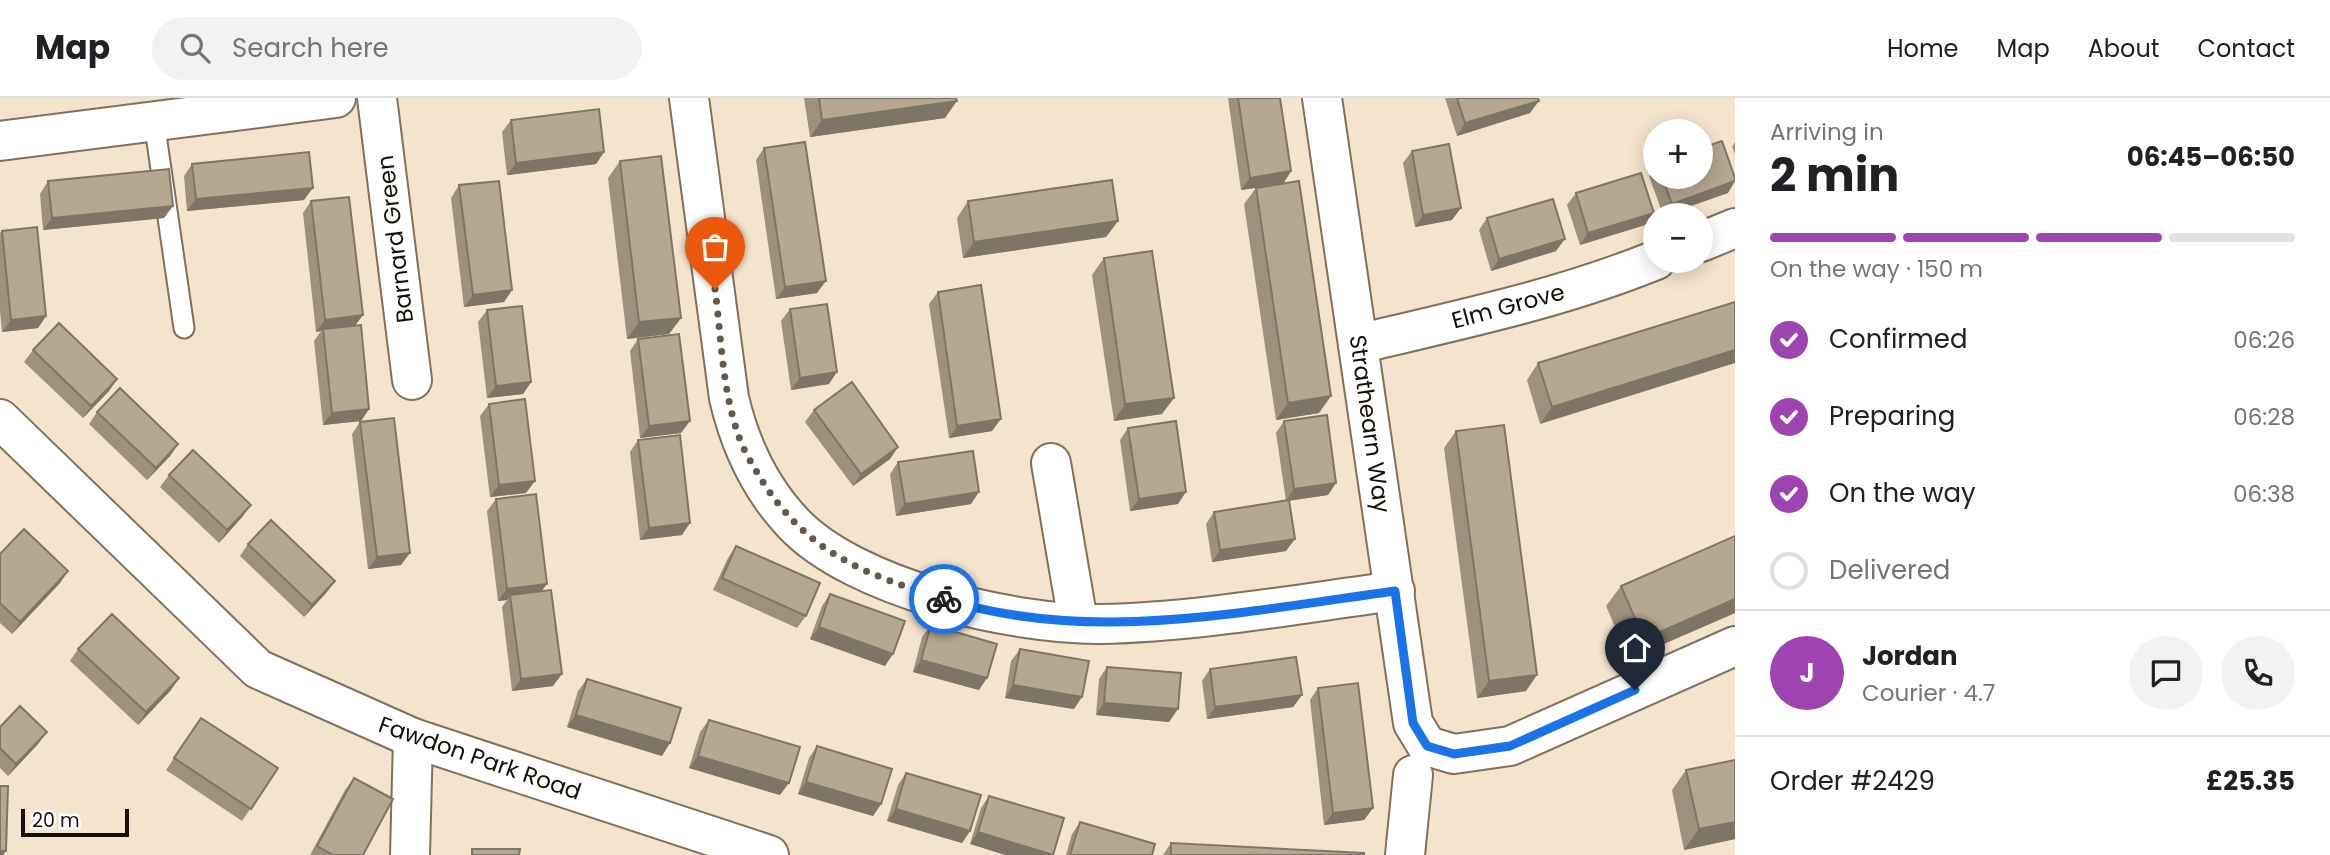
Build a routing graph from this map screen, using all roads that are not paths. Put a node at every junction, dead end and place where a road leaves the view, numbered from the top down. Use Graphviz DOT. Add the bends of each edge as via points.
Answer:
graph roads {
  1 [pos="336,98"];
  2 [pos="377,98"];
  3 [pos="689,98"];
  4 [pos="1321,98"];
  5 [pos="154,121"];
  6 [pos="0,141"];
  7 [pos="1735,228"];
  8 [pos="1713,237"];
  9 [pos="1643,265"];
  10 [pos="184,328"];
  11 [pos="1358,344"];
  12 [pos="412,380"];
  13 [pos="0,419"];
  14 [pos="1051,463"];
  15 [pos="1395,591"];
  16 [pos="1078,622"];
  17 [pos="1735,646"];
  18 [pos="413,738"];
  19 [pos="1420,760"];
  20 [pos="410,855"];
  21 [pos="769,855"];
  22 [pos="1405,855"];
  1 -- 5 [label="street"];
  2 -- 12 [label="street, Barnard Green"];
  3 -- 16 [label="street" via="729,398 737,432 774,500 828,552 864,571 961,604"];
  4 -- 11 [label="street, Strathearn Way"];
  5 -- 6 [label="street"];
  5 -- 10 [label="lane"];
  7 -- 8 [label="street"];
  9 -- 11 [label="street, Elm Grove" via="1504,309"];
  11 -- 15 [label="street, Strathearn Way"];
  13 -- 18 [label="street, Fawdon Park Road" via="258,669"];
  14 -- 16 [label="street"];
  15 -- 16 [label="street" via="1173,620"];
  15 -- 19 [label="street, Strathearn Way"];
  17 -- 19 [label="street" via="1510,746"];
  18 -- 20 [label="street"];
  18 -- 21 [label="street, Fawdon Park Road"];
  19 -- 22 [label="street"];
}
